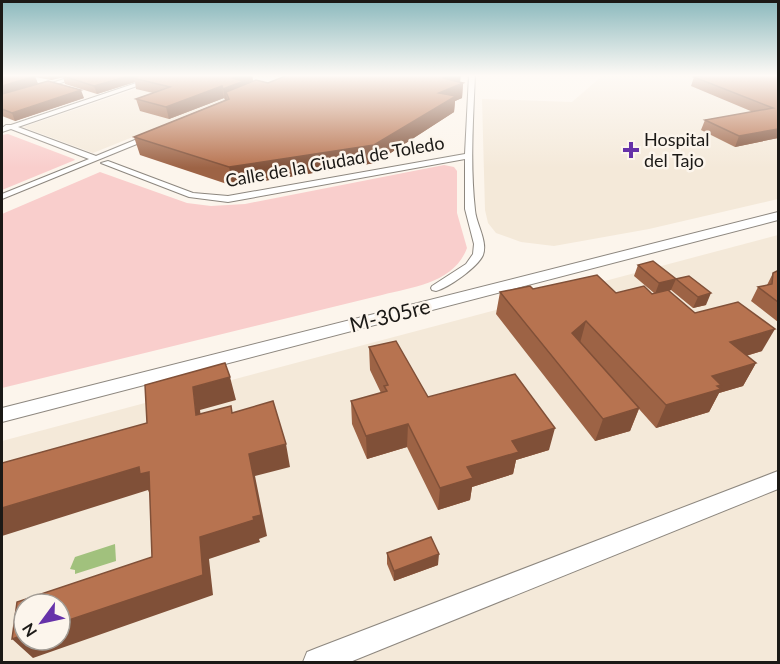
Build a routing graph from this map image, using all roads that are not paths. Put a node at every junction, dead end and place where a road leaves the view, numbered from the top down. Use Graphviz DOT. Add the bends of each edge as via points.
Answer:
graph roads {
  1 [pos="73,106"];
  2 [pos="471,106"];
  3 [pos="2,124"];
  4 [pos="11,127"];
  5 [pos="2,130"];
  6 [pos="159,136"];
  7 [pos="469,156"];
  8 [pos="100,160"];
  9 [pos="2,197"];
  10 [pos="2,205"];
  11 [pos="778,216"];
  12 [pos="436,288"];
  13 [pos="2,415"];
  14 [pos="778,480"];
  15 [pos="317,663"];
  1 -- 4 [label="street"];
  2 -- 7 [label="street"];
  3 -- 4 [label="street, Calle de la Ciudad de Toledo"];
  4 -- 5 [label="street"];
  4 -- 8 [label="street, Calle de la Ciudad de Toledo"];
  6 -- 8 [label="street"];
  7 -- 8 [label="street, Calle de la Ciudad de Toledo" via="228,199 192,195"];
  7 -- 12 [label="street" via="470,211 478,252 463,273"];
  8 -- 9 [label="street"];
  8 -- 10 [label="street"];
  11 -- 13 [label="main road, M-305re"];
  14 -- 15 [label="main road"];
}
